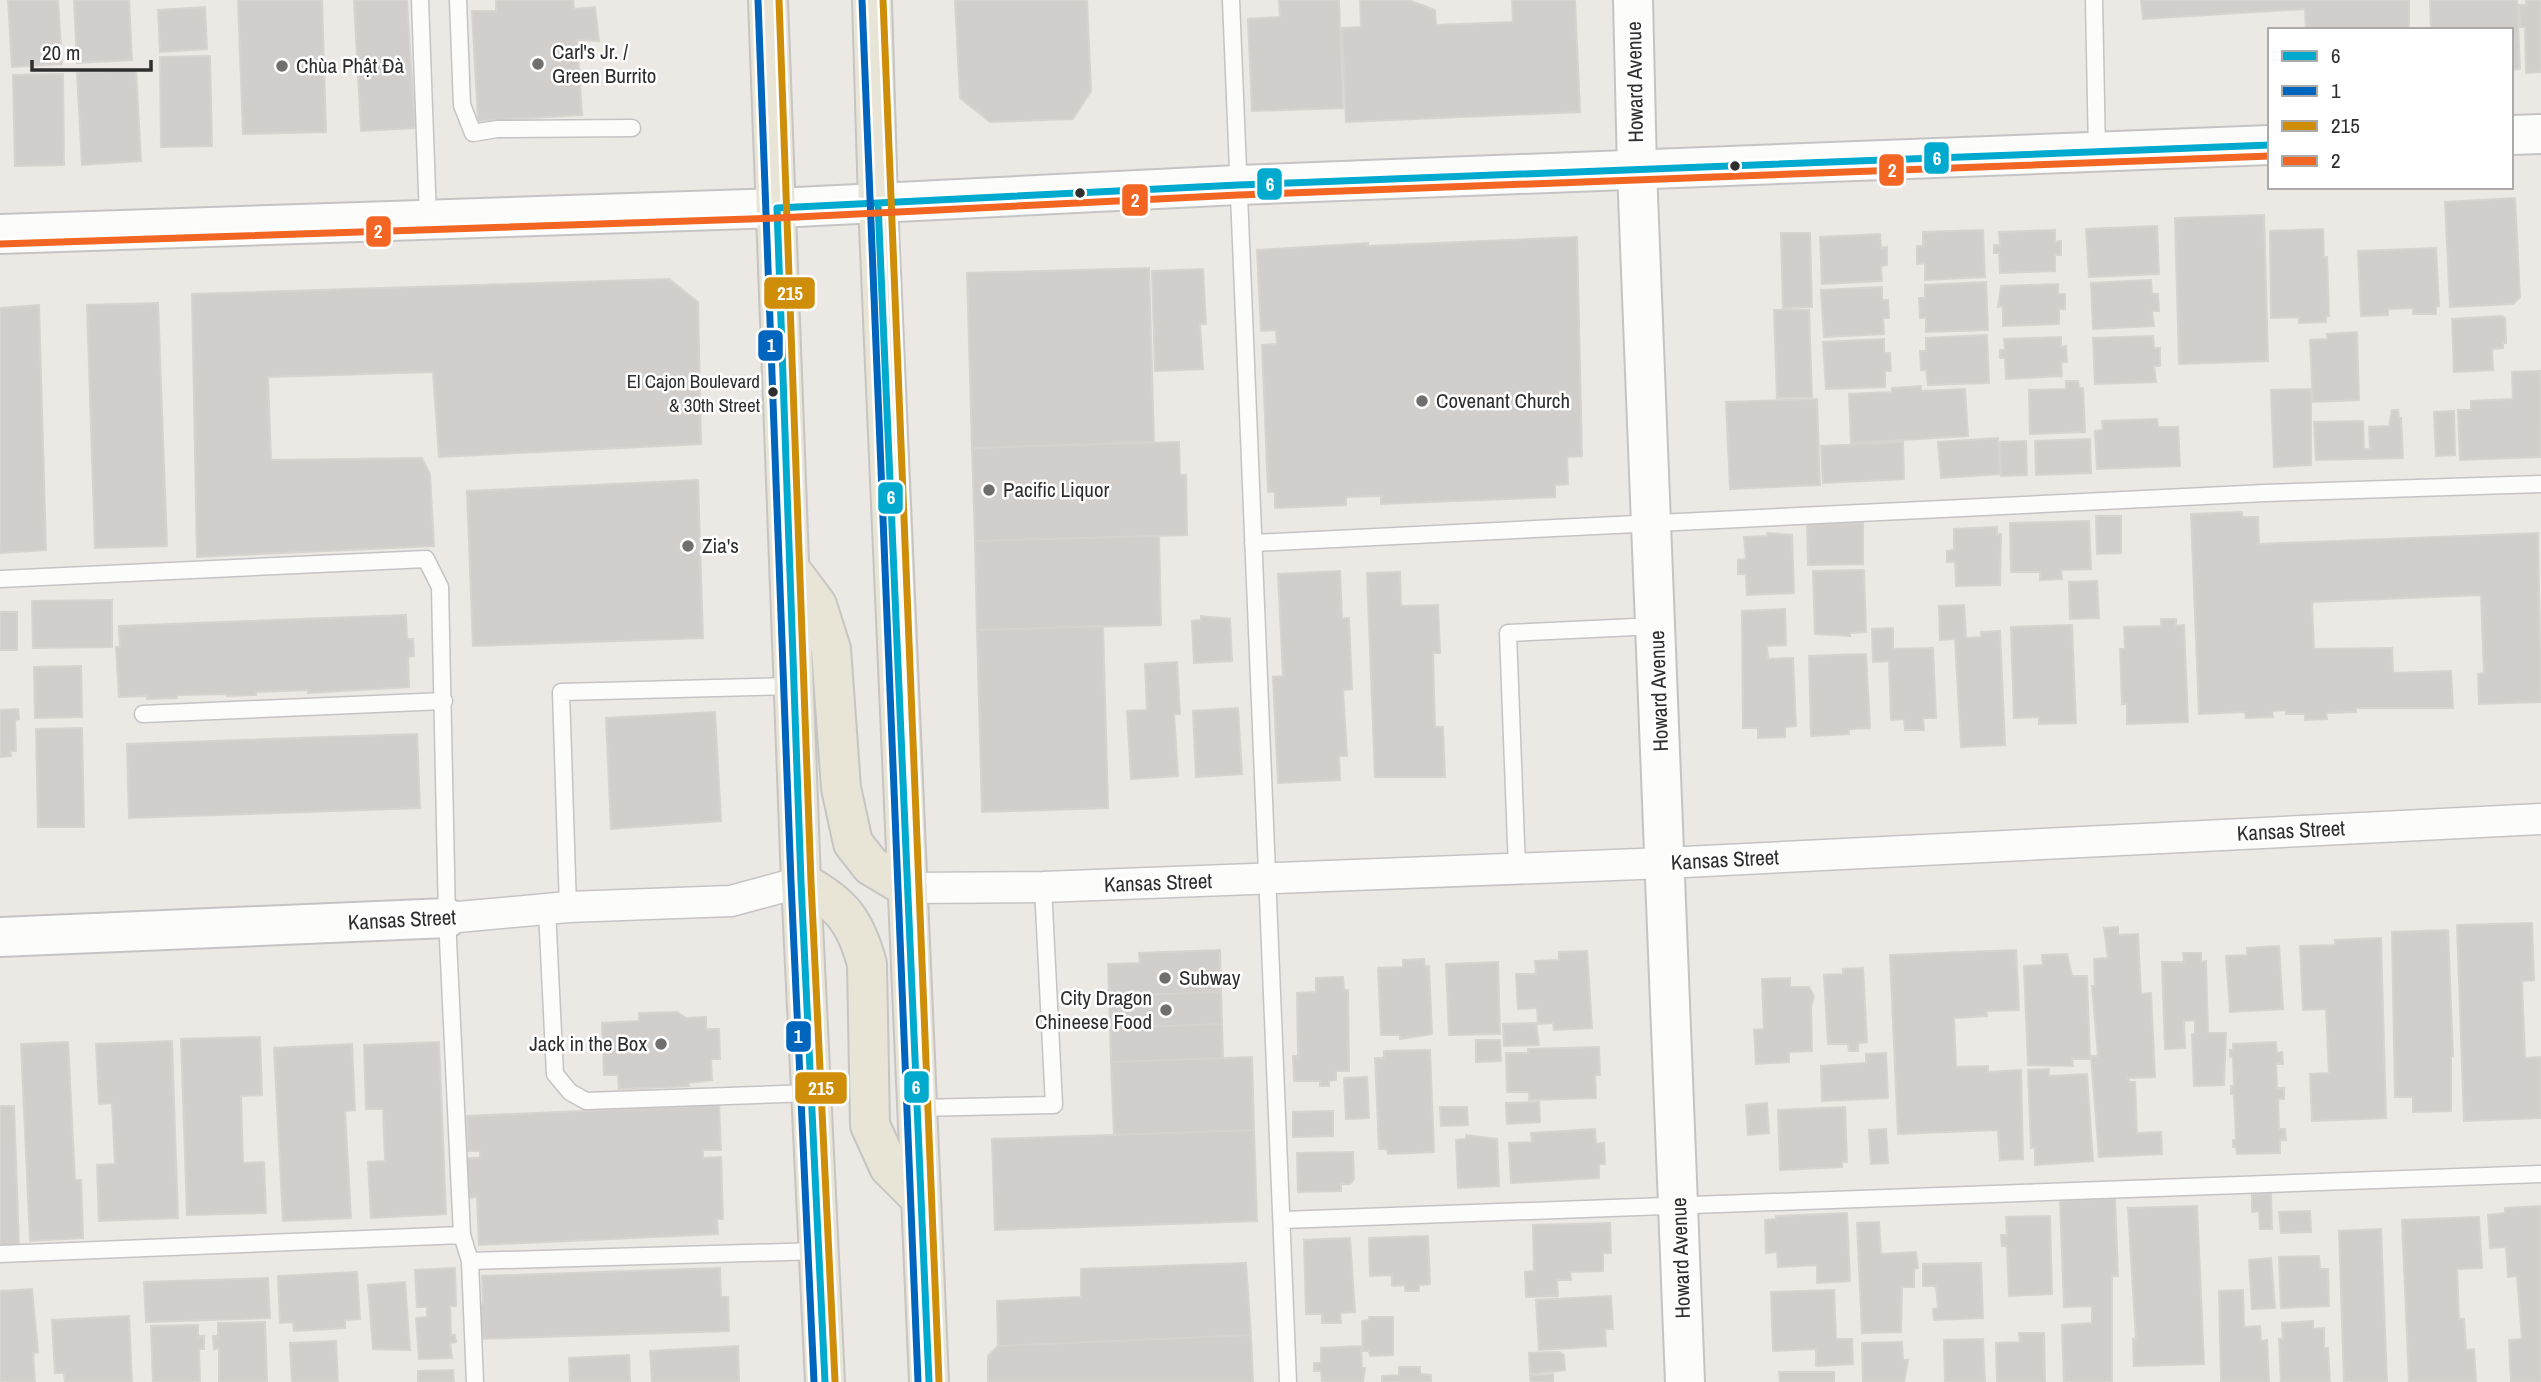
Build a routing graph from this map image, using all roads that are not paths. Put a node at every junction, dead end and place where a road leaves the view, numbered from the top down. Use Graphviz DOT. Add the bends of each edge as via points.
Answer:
graph roads {
  1 [pos="420,0"];
  2 [pos="458,0"];
  3 [pos="768,0"];
  4 [pos="872,0"];
  5 [pos="1231,0"];
  6 [pos="1633,0"];
  7 [pos="2094,0"];
  8 [pos="632,128"];
  9 [pos="2541,134"];
  10 [pos="2513,135"];
  11 [pos="2268,145"];
  12 [pos="2097,152"];
  13 [pos="1637,170"];
  14 [pos="1238,186"];
  15 [pos="878,202"];
  16 [pos="776,208"];
  17 [pos="428,218"];
  18 [pos="0,234"];
  19 [pos="2541,484"];
  20 [pos="1652,524"];
  21 [pos="1253,542"];
  22 [pos="790,569"];
  23 [pos="0,579"];
  24 [pos="1656,626"];
  25 [pos="794,685"];
  26 [pos="444,701"];
  27 [pos="143,714"];
  28 [pos="2541,819"];
  29 [pos="1665,863"];
  30 [pos="1517,869"];
  31 [pos="1266,880"];
  32 [pos="801,883"];
  33 [pos="1044,887"];
  34 [pos="908,888"];
  35 [pos="557,908"];
  36 [pos="447,918"];
  37 [pos="0,937"];
  38 [pos="811,1093"];
  39 [pos="917,1108"];
  40 [pos="2541,1174"];
  41 [pos="920,1199"];
  42 [pos="1679,1204"];
  43 [pos="1283,1220"];
  44 [pos="462,1235"];
  45 [pos="819,1251"];
  46 [pos="0,1254"];
  47 [pos="470,1261"];
  48 [pos="475,1382"];
  49 [pos="825,1382"];
  50 [pos="929,1382"];
  51 [pos="1287,1382"];
  52 [pos="1685,1382"];
  1 -- 17 [label="lane"];
  2 -- 8 [label="lane" via="462,104 473,133 511,128"];
  3 -- 16 [label="main road"];
  4 -- 15 [label="main road"];
  5 -- 14 [label="lane"];
  6 -- 13 [label="main road, Howard Avenue"];
  7 -- 12 [label="lane"];
  9 -- 10 [label="main road"];
  11 -- 12 [label="main road"];
  12 -- 13 [label="main road"];
  13 -- 14 [label="main road"];
  13 -- 20 [label="main road, Howard Avenue"];
  14 -- 15 [label="main road"];
  14 -- 21 [label="lane"];
  15 -- 16 [label="main road"];
  15 -- 34 [label="main road"];
  16 -- 17 [label="main road"];
  16 -- 22 [label="main road"];
  17 -- 18 [label="main road"];
  19 -- 20 [label="lane"];
  20 -- 21 [label="lane"];
  20 -- 24 [label="main road, Howard Avenue"];
  21 -- 31 [label="lane"];
  22 -- 25 [label="main road"];
  22 -- 34 [label="main road" via="817,604 831,649 841,788 853,843 871,866"];
  23 -- 26 [label="lane" via="426,559 440,587"];
  24 -- 29 [label="main road, Howard Avenue"];
  24 -- 30 [label="lane" via="1508,633"];
  25 -- 32 [label="main road"];
  25 -- 35 [label="lane" via="561,692"];
  26 -- 27 [label="lane"];
  26 -- 36 [label="lane"];
  28 -- 29 [label="street, Kansas Street"];
  29 -- 30 [label="street, Kansas Street"];
  29 -- 42 [label="main road, Howard Avenue"];
  30 -- 31 [label="street, Kansas Street"];
  31 -- 33 [label="street, Kansas Street"];
  31 -- 43 [label="lane"];
  32 -- 35 [label="street, Kansas Street" via="731,901"];
  32 -- 38 [label="main road"];
  32 -- 41 [label="main road" via="835,904 849,918 861,942 867,964 870,1125 889,1167"];
  33 -- 34 [label="street, Kansas Street"];
  33 -- 39 [label="lane" via="1054,1105"];
  34 -- 39 [label="main road"];
  35 -- 36 [label="street, Kansas Street"];
  35 -- 38 [label="lane" via="555,1074 570,1092 586,1101"];
  36 -- 37 [label="main road, Kansas Street"];
  36 -- 44 [label="lane"];
  38 -- 45 [label="main road"];
  39 -- 41 [label="main road"];
  40 -- 42 [label="lane"];
  41 -- 50 [label="main road"];
  42 -- 43 [label="lane"];
  42 -- 52 [label="main road, Howard Avenue"];
  43 -- 51 [label="lane"];
  44 -- 46 [label="lane"];
  44 -- 47 [label="lane"];
  45 -- 47 [label="lane"];
  45 -- 49 [label="main road"];
  47 -- 48 [label="lane"];
}
